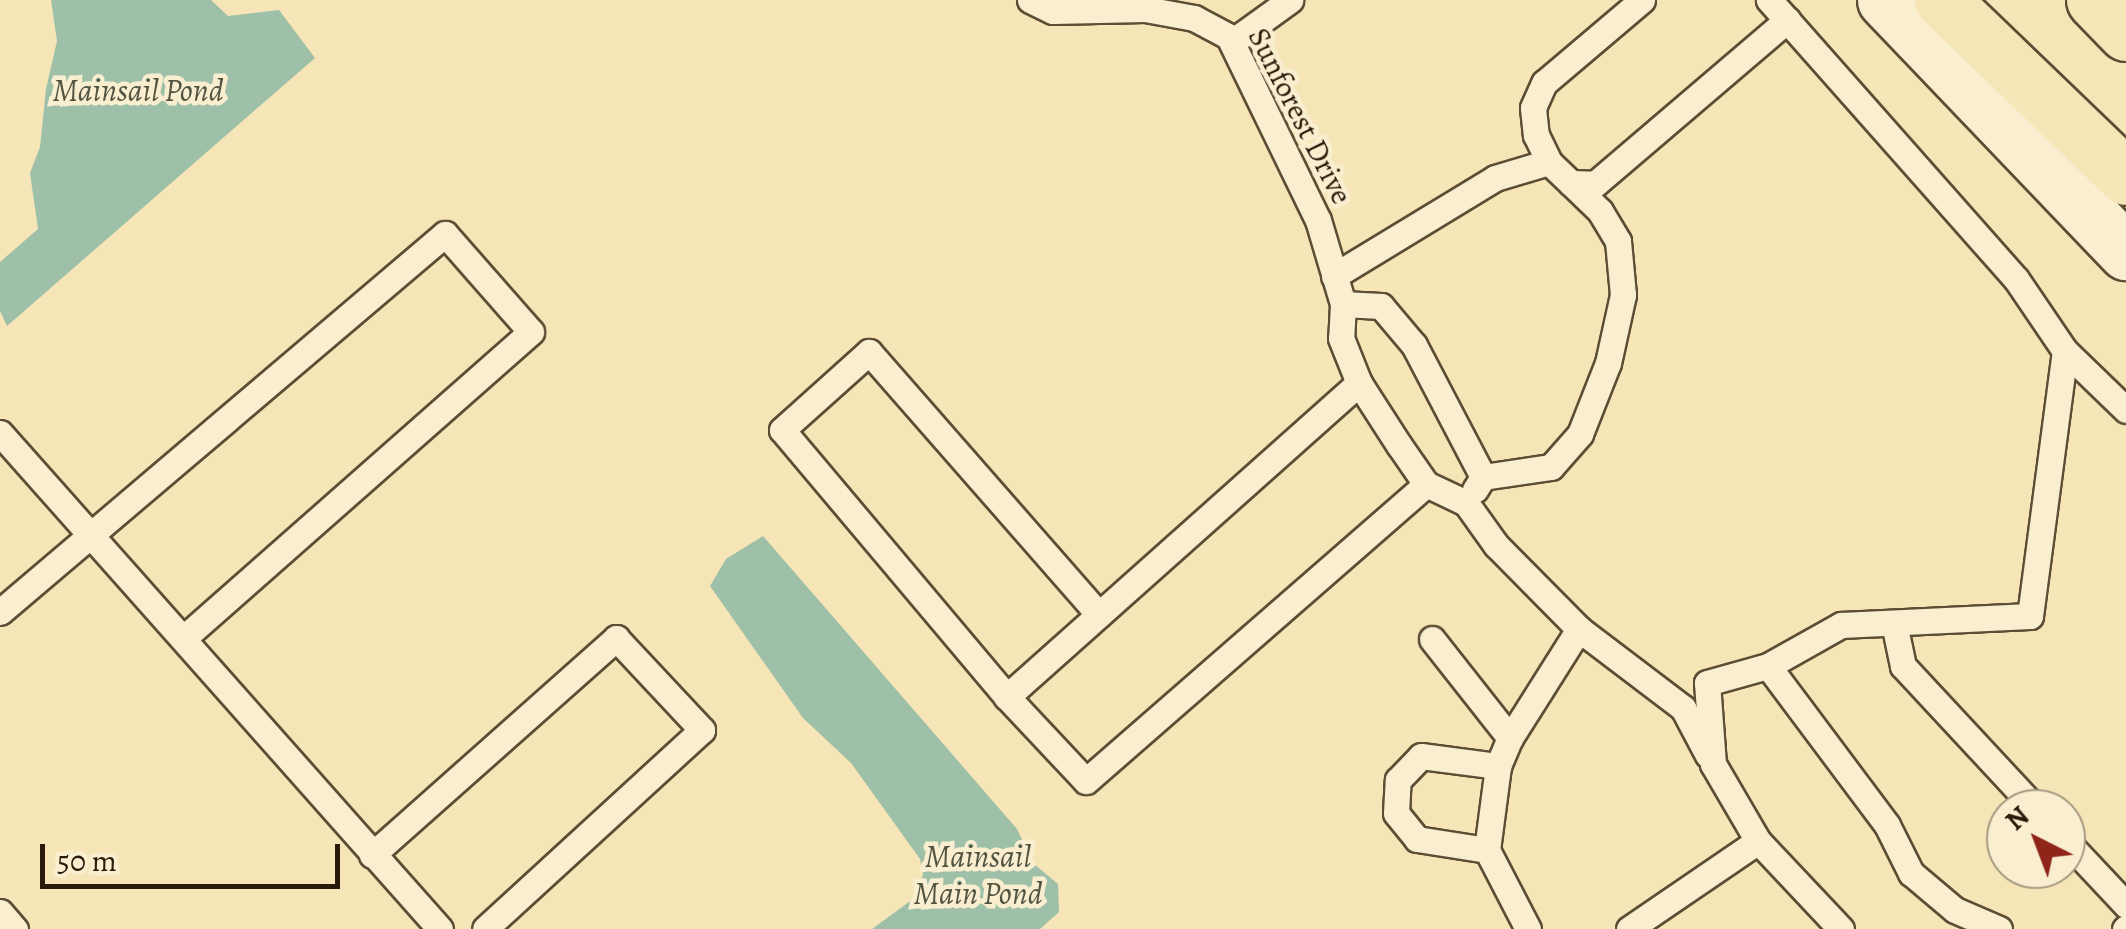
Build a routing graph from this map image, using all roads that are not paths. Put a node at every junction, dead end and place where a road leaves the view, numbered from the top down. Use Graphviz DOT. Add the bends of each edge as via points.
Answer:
graph roads {
  1 [pos="1030,0"];
  2 [pos="1290,0"];
  3 [pos="1642,0"];
  4 [pos="1769,0"];
  5 [pos="1885,0"];
  6 [pos="1942,0"];
  7 [pos="2094,0"];
  8 [pos="1787,20"];
  9 [pos="2126,33"];
  10 [pos="1232,42"];
  11 [pos="1549,162"];
  12 [pos="2126,177"];
  13 [pos="1571,183"];
  14 [pos="2126,252"];
  15 [pos="1334,276"];
  16 [pos="1342,304"];
  17 [pos="2065,351"];
  18 [pos="1358,384"];
  19 [pos="2126,410"];
  20 [pos="0,433"];
  21 [pos="1483,477"];
  22 [pos="1426,484"];
  23 [pos="1466,503"];
  24 [pos="91,535"];
  25 [pos="0,612"];
  26 [pos="1099,616"];
  27 [pos="1894,622"];
  28 [pos="1579,629"];
  29 [pos="184,638"];
  30 [pos="1432,640"];
  31 [pos="1768,666"];
  32 [pos="1007,698"];
  33 [pos="1510,738"];
  34 [pos="1713,764"];
  35 [pos="1498,766"];
  36 [pos="2017,789"];
  37 [pos="1758,841"];
  38 [pos="1487,850"];
  39 [pos="372,856"];
  40 [pos="2086,862"];
  41 [pos="2126,905"];
  42 [pos="0,912"];
  43 [pos="15,929"];
  44 [pos="440,929"];
  45 [pos="485,929"];
  46 [pos="1528,929"];
  47 [pos="1629,929"];
  48 [pos="1841,929"];
  49 [pos="1999,929"];
  1 -- 10 [label="lane, Sunforest Drive" via="1053,11 1145,8 1194,18"];
  2 -- 10 [label="lane"];
  3 -- 11 [label="lane" via="1544,82 1533,108"];
  4 -- 8 [label="lane"];
  5 -- 14 [label="main road"];
  6 -- 12 [label="highway"];
  7 -- 9 [label="highway"];
  8 -- 13 [label="lane" via="1595,184"];
  8 -- 17 [label="lane" via="2016,280"];
  10 -- 15 [label="lane, Sunforest Drive" via="1318,220"];
  11 -- 13 [label="lane"];
  11 -- 15 [label="lane" via="1495,178"];
  13 -- 21 [label="lane" via="1618,241 1623,294 1608,362 1580,434 1551,467"];
  15 -- 16 [label="lane, Sunforest Drive"];
  16 -- 18 [label="lane, Sunforest Drive" via="1341,338"];
  16 -- 21 [label="lane" via="1382,306 1414,345"];
  17 -- 19 [label="lane"];
  17 -- 27 [label="lane" via="2030,616"];
  18 -- 22 [label="lane, Sunforest Drive"];
  18 -- 26 [label="lane"];
  20 -- 24 [label="lane"];
  21 -- 23 [label="lane"];
  22 -- 23 [label="lane"];
  22 -- 32 [label="lane" via="1086,782"];
  23 -- 28 [label="lane" via="1521,573"];
  24 -- 25 [label="lane"];
  24 -- 29 [label="lane"];
  24 -- 29 [label="lane" via="445,234 531,332"];
  26 -- 32 [label="lane"];
  26 -- 32 [label="lane" via="869,352 782,430"];
  27 -- 31 [label="lane" via="1840,625"];
  27 -- 36 [label="lane" via="1903,666"];
  28 -- 33 [label="lane"];
  28 -- 34 [label="lane" via="1683,708"];
  29 -- 39 [label="lane"];
  30 -- 33 [label="lane"];
  31 -- 34 [label="lane" via="1707,683"];
  31 -- 49 [label="lane" via="1887,825 1911,873 1955,910"];
  33 -- 35 [label="lane"];
  34 -- 37 [label="lane"];
  35 -- 38 [label="lane"];
  35 -- 38 [label="lane" via="1421,756 1398,780 1396,813 1418,840"];
  37 -- 47 [label="lane"];
  37 -- 48 [label="lane"];
  38 -- 46 [label="lane"];
  39 -- 44 [label="lane"];
  39 -- 45 [label="lane" via="616,638 702,730"];
  40 -- 41 [label="lane"];
  42 -- 43 [label="lane"];
}
